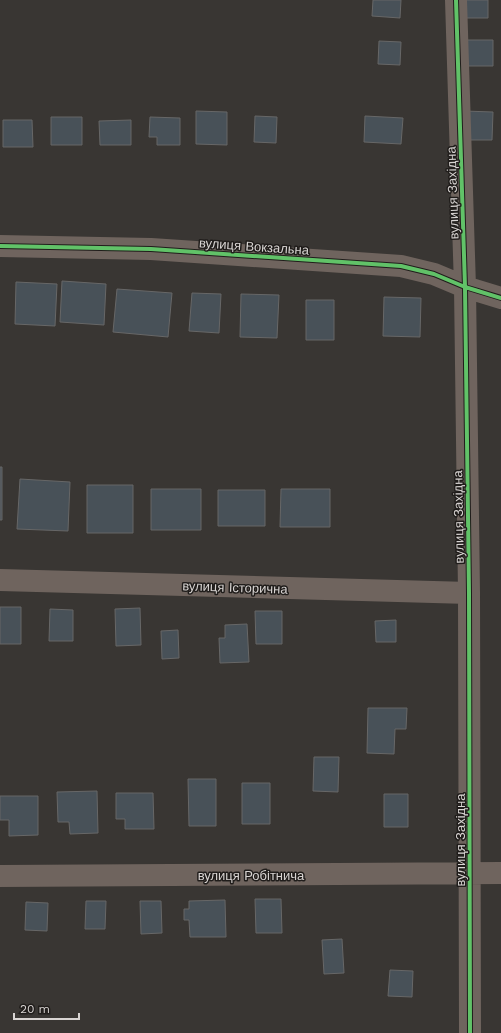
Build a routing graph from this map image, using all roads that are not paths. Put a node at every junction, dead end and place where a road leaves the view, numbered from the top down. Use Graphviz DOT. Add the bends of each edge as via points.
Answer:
graph roads {
  1 [pos="456,0"];
  2 [pos="0,246"];
  3 [pos="465,287"];
  4 [pos="501,298"];
  5 [pos="0,580"];
  6 [pos="469,593"];
  7 [pos="501,873"];
  8 [pos="470,874"];
  9 [pos="0,876"];
  10 [pos="470,1033"];
  1 -- 3 [label="street, вулиця Західна"];
  2 -- 3 [label="street, вулиця Вокзальна" via="150,249 401,266 434,274"];
  3 -- 4 [label="street, вулиця Вокзальна"];
  3 -- 6 [label="street, вулиця Західна"];
  5 -- 6 [label="street, вулиця Історична"];
  6 -- 8 [label="street, вулиця Західна"];
  7 -- 8 [label="street, вулиця Робітнича"];
  8 -- 9 [label="street, вулиця Робітнича"];
  8 -- 10 [label="street, вулиця Західна"];
}
